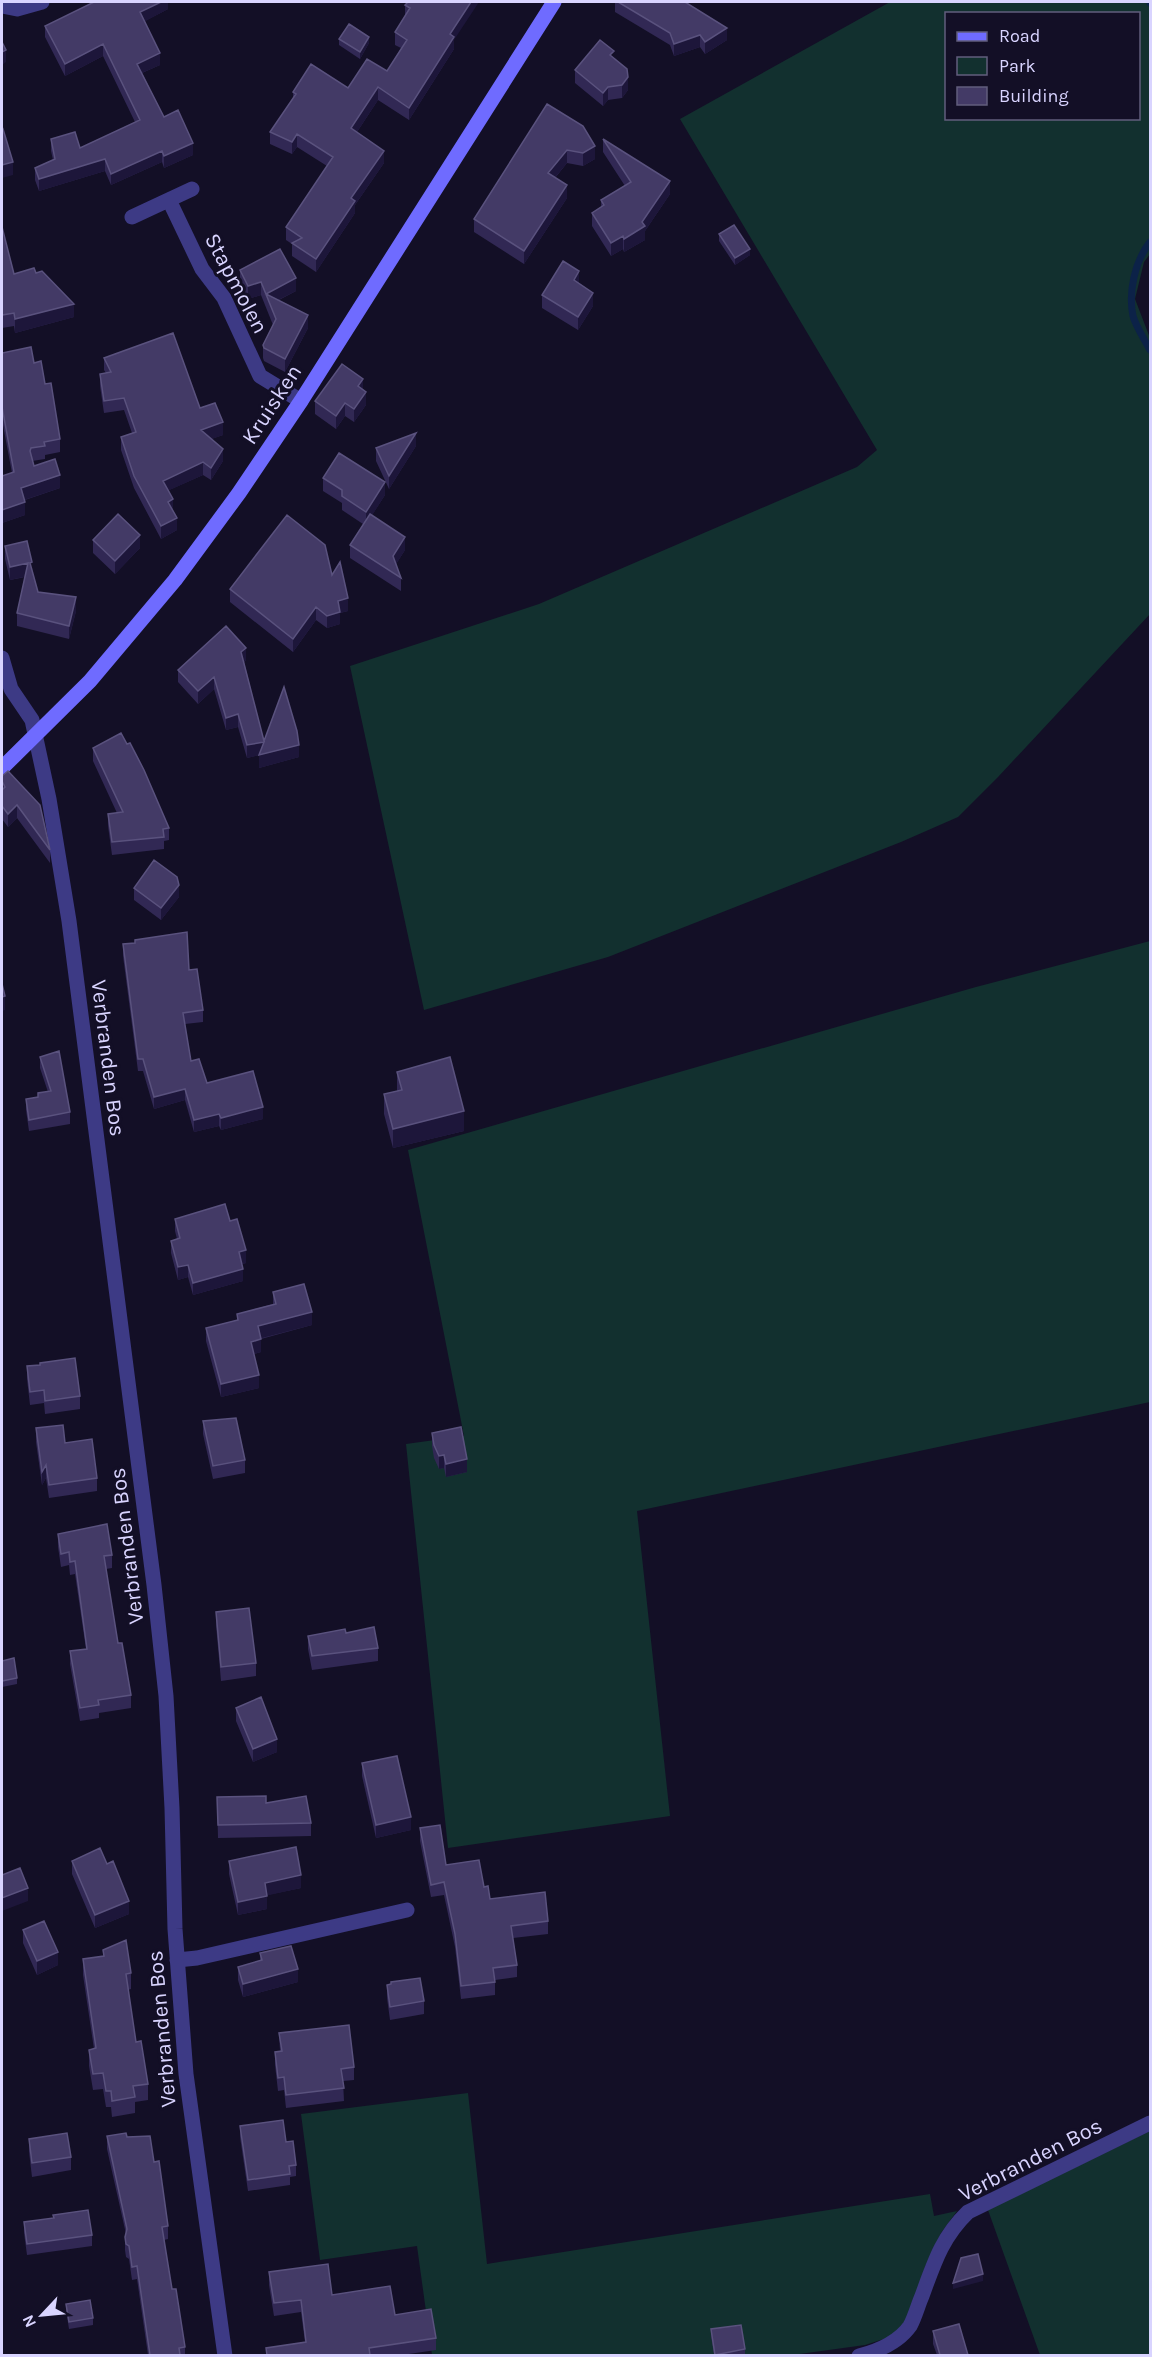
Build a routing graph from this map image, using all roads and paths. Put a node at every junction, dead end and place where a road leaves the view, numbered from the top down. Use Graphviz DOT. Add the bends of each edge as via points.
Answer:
graph roads {
  1 [pos="42,2"];
  2 [pos="554,2"];
  3 [pos="2,6"];
  4 [pos="192,189"];
  5 [pos="169,200"];
  6 [pos="132,217"];
  7 [pos="301,400"];
  8 [pos="2,658"];
  9 [pos="36,734"];
  10 [pos="2,768"];
  11 [pos="407,1910"];
  12 [pos="177,1960"];
  13 [pos="1150,2123"];
  14 [pos="225,2355"];
  15 [pos="859,2355"];
  1 -- 3 [label="street" via="17,9"];
  2 -- 7 [label="street, Kruisken"];
  4 -- 5 [label="street"];
  5 -- 6 [label="street"];
  5 -- 7 [label="street, Stapmolen" via="201,268 224,298 260,376"];
  7 -- 9 [label="street, Kruisken" via="175,580 90,681"];
  8 -- 9 [label="street" via="11,689 32,720"];
  9 -- 10 [label="street, Kruisken"];
  9 -- 12 [label="street, Verbranden Bos" via="69,921 154,1585 166,1696"];
  11 -- 12 [label="street"];
  12 -- 14 [label="street, Verbranden Bos" via="186,2074"];
  13 -- 15 [label="street, Verbranden Bos" via="968,2212 952,2227 937,2256 910,2325 894,2342"];
}
